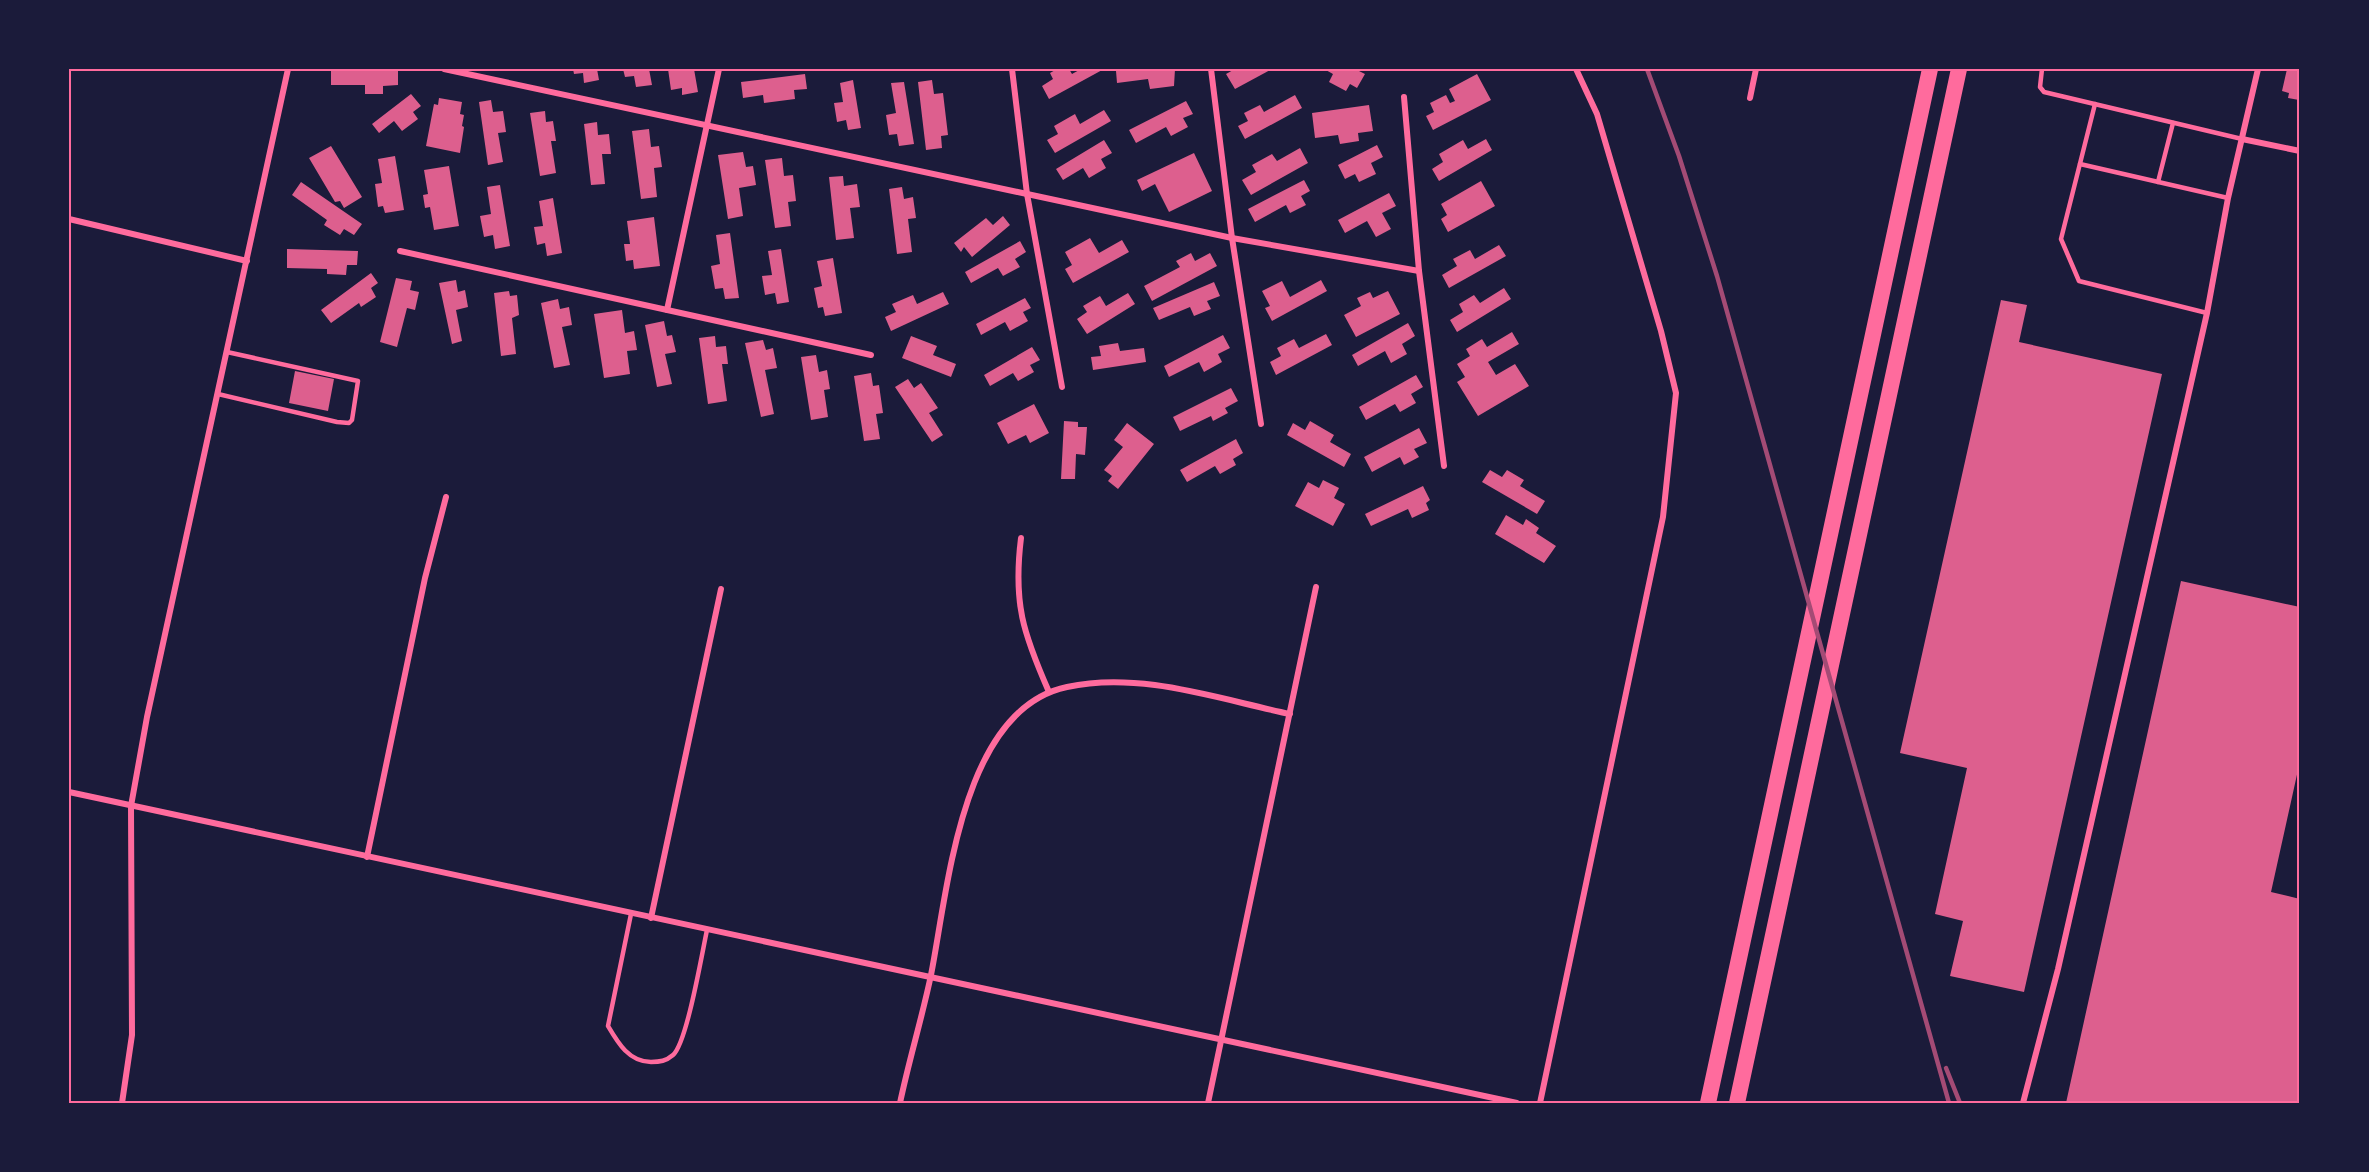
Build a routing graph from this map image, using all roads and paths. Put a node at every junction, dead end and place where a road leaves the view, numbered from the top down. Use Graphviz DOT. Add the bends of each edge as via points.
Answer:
graph roads {
  1 [pos="288,69"];
  2 [pos="444,69"];
  3 [pos="719,69"];
  4 [pos="1012,69"];
  5 [pos="1210,69"];
  6 [pos="1576,69"];
  7 [pos="1756,69"];
  8 [pos="1930,69"];
  9 [pos="1959,69"];
  10 [pos="2042,69"];
  11 [pos="2258,69"];
  12 [pos="1404,97"];
  13 [pos="1750,98"];
  14 [pos="2095,104"];
  15 [pos="2173,123"];
  16 [pos="706,125"];
  17 [pos="2242,139"];
  18 [pos="2300,151"];
  19 [pos="2080,164"];
  20 [pos="2158,182"];
  21 [pos="1027,194"];
  22 [pos="2228,198"];
  23 [pos="69,219"];
  24 [pos="1232,238"];
  25 [pos="400,251"];
  26 [pos="247,261"];
  27 [pos="1419,271"];
  28 [pos="667,310"];
  29 [pos="2207,313"];
  30 [pos="228,352"];
  31 [pos="871,355"];
  32 [pos="1062,387"];
  33 [pos="218,394"];
  34 [pos="1261,423"];
  35 [pos="1444,466"];
  36 [pos="446,497"];
  37 [pos="1021,538"];
  38 [pos="1316,587"];
  39 [pos="722,590"];
  40 [pos="1049,692"];
  41 [pos="1290,714"];
  42 [pos="69,792"];
  43 [pos="131,806"];
  44 [pos="367,857"];
  45 [pos="631,914"];
  46 [pos="651,918"];
  47 [pos="707,930"];
  48 [pos="930,976"];
  49 [pos="1222,1040"];
  50 [pos="122,1103"];
  51 [pos="900,1103"];
  52 [pos="1208,1103"];
  53 [pos="1517,1103"];
  54 [pos="1540,1103"];
  55 [pos="1708,1103"];
  56 [pos="1737,1103"];
  57 [pos="2023,1103"];
  1 -- 26 [label="street"];
  2 -- 16 [label="street"];
  3 -- 16 [label="street"];
  4 -- 21 [label="street"];
  5 -- 24 [label="street"];
  6 -- 54 [label="street" via="1597,114 1676,393 1663,517"];
  7 -- 13 [label="street"];
  8 -- 55 [label="highway"];
  9 -- 56 [label="highway"];
  10 -- 14 [label="lane" via="2040,87 2044,92"];
  11 -- 17 [label="street"];
  12 -- 27 [label="street"];
  14 -- 15 [label="lane"];
  14 -- 19 [label="lane"];
  15 -- 17 [label="lane"];
  15 -- 20 [label="lane"];
  16 -- 21 [label="street"];
  16 -- 28 [label="street"];
  17 -- 18 [label="street"];
  17 -- 22 [label="street"];
  19 -- 20 [label="lane"];
  19 -- 29 [label="lane" via="2061,239 2079,281"];
  20 -- 22 [label="lane"];
  21 -- 24 [label="street"];
  21 -- 32 [label="street"];
  22 -- 29 [label="street"];
  23 -- 26 [label="street"];
  24 -- 27 [label="street"];
  24 -- 34 [label="street"];
  25 -- 28 [label="street"];
  26 -- 30 [label="street"];
  27 -- 35 [label="street"];
  28 -- 31 [label="street"];
  29 -- 57 [label="street" via="2058,969"];
  30 -- 33 [label="street"];
  30 -- 33 [label="lane" via="358,381 352,420 337,422"];
  33 -- 43 [label="street"];
  36 -- 44 [label="street" via="425,578"];
  37 -- 40 [label="street" via="1016,578 1019,608"];
  38 -- 41 [label="street"];
  39 -- 46 [label="street"];
  40 -- 41 [label="street" via="1101,682 1137,682"];
  40 -- 48 [label="street" via="1025,708 984,759 958,832"];
  41 -- 49 [label="street"];
  42 -- 43 [label="street"];
  43 -- 44 [label="street"];
  43 -- 50 [label="street" via="132,1035"];
  44 -- 45 [label="street"];
  45 -- 46 [label="street"];
  45 -- 47 [label="lane" via="608,1026 620,1047 641,1062 661,1062 674,1054 683,1035"];
  46 -- 47 [label="street"];
  47 -- 48 [label="street"];
  48 -- 49 [label="street"];
  48 -- 51 [label="street"];
  49 -- 52 [label="street"];
  49 -- 53 [label="street"];
}
